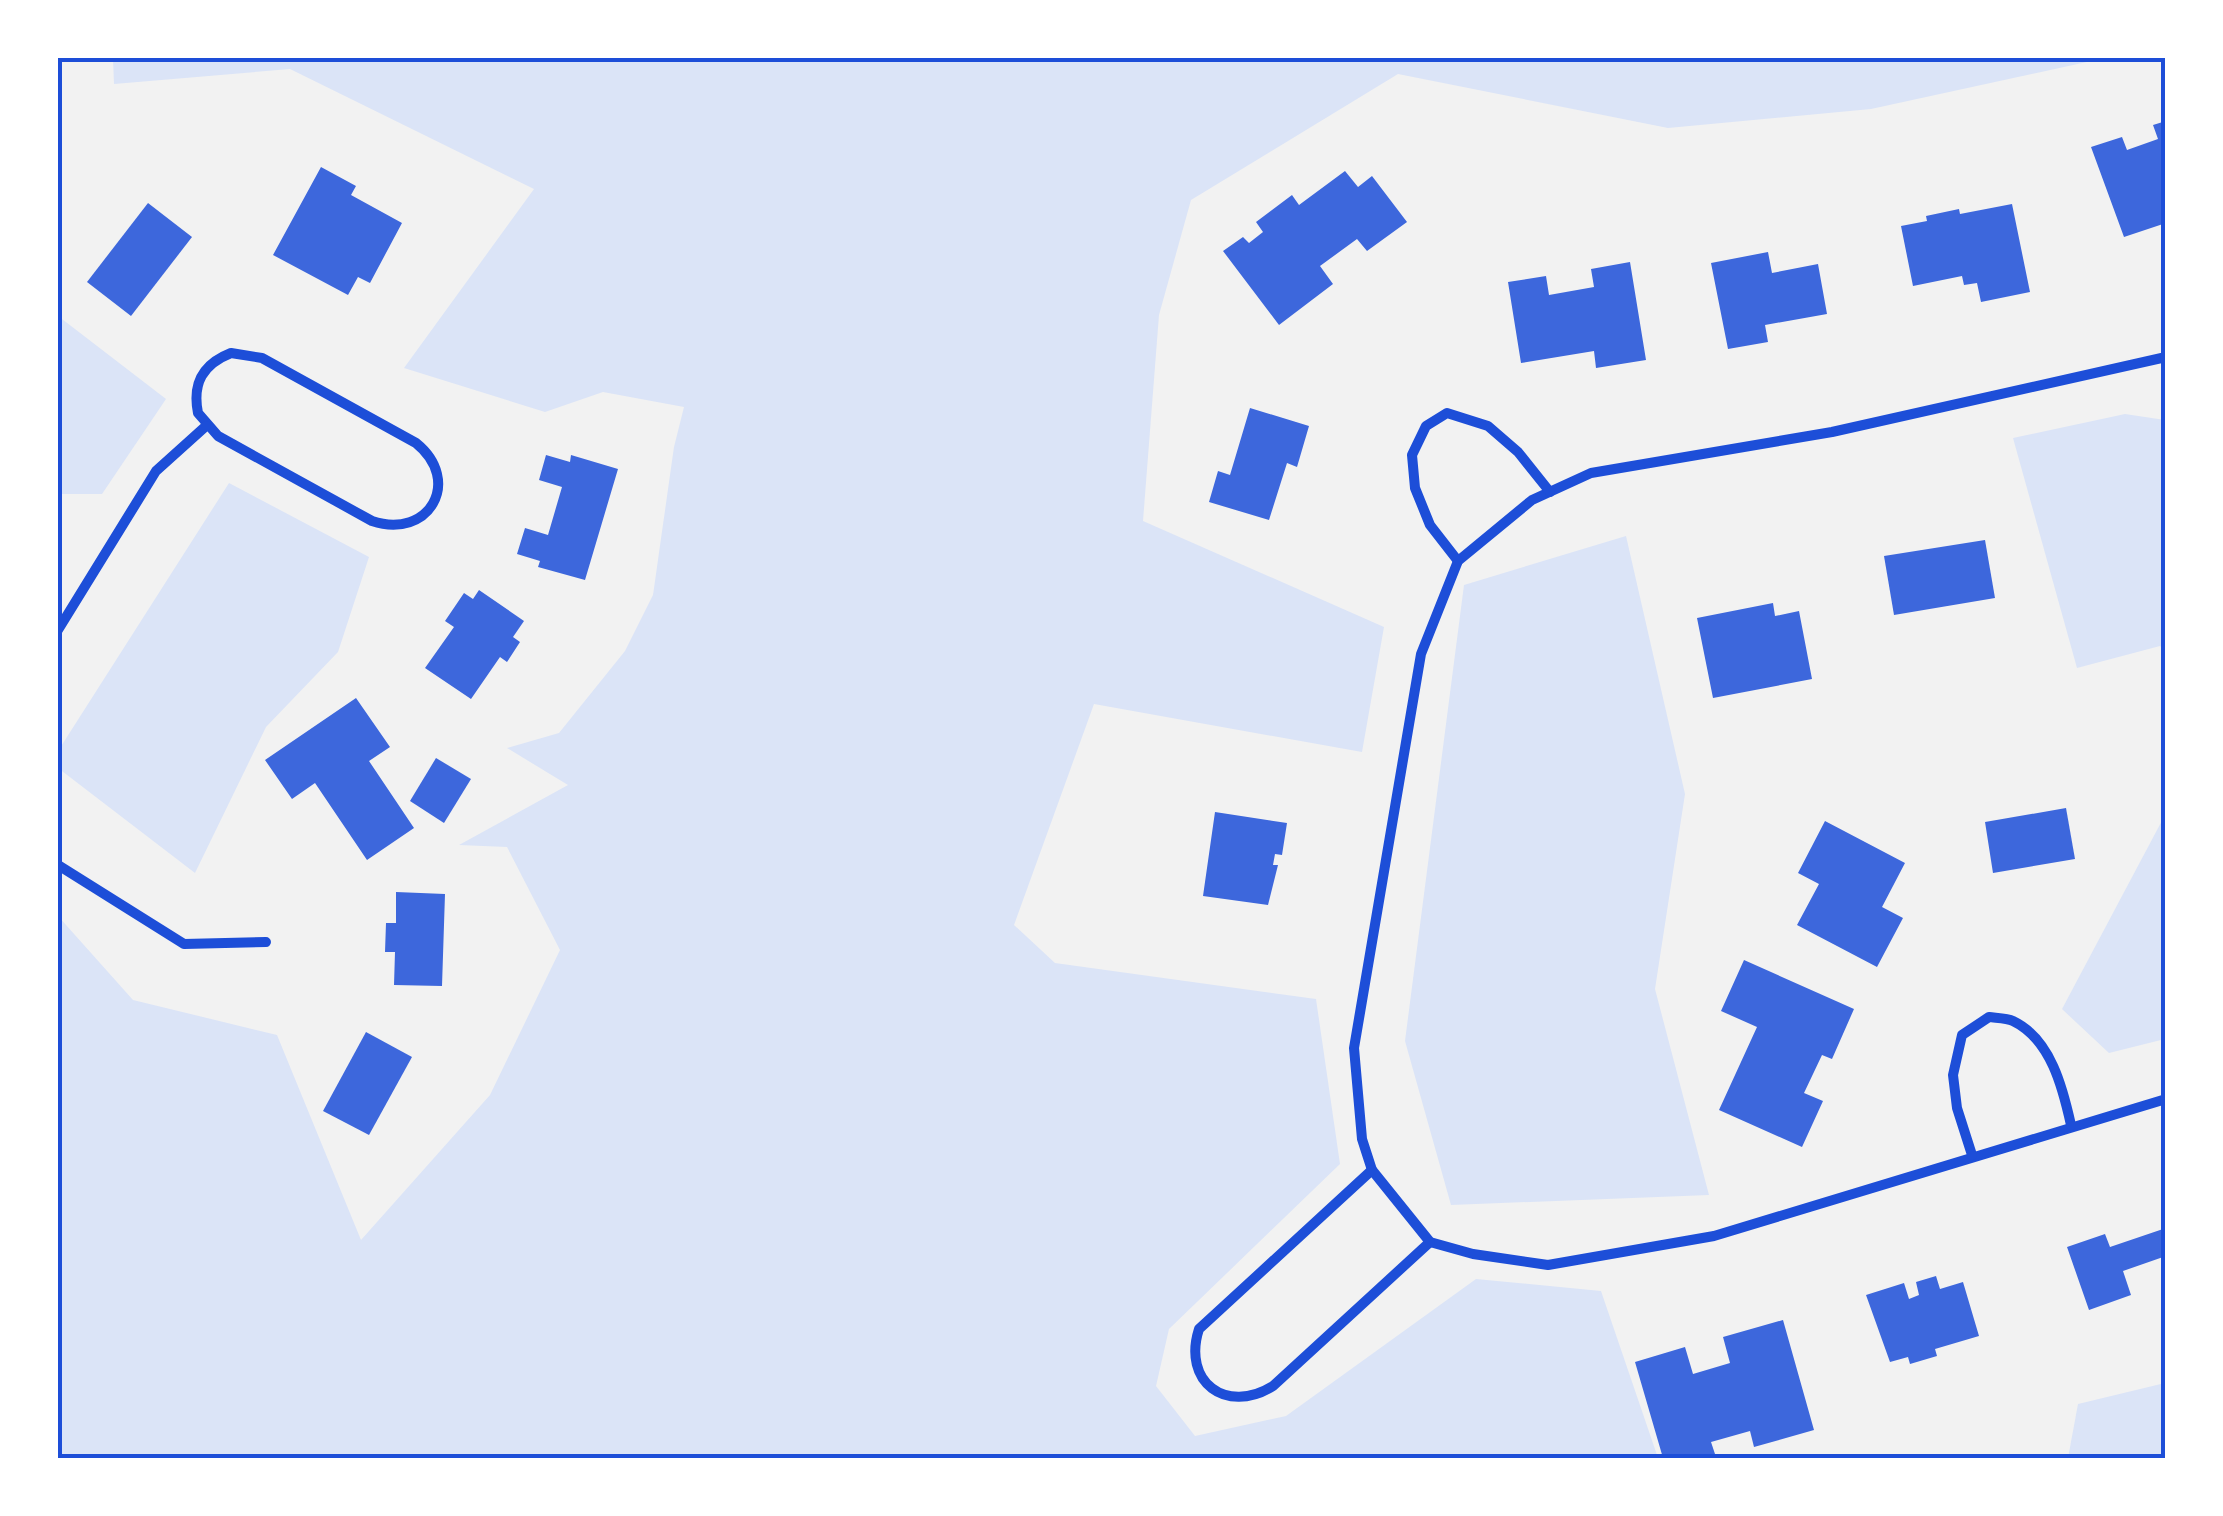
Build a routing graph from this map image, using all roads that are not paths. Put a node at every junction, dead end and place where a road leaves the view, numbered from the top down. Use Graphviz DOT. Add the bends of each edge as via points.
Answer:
graph roads {
  1 [pos="2166,358"];
  2 [pos="206,426"];
  3 [pos="1550,492"];
  4 [pos="1458,560"];
  5 [pos="58,630"];
  6 [pos="58,865"];
  7 [pos="266,942"];
  8 [pos="2166,1099"];
  9 [pos="2071,1126"];
  10 [pos="1972,1155"];
  11 [pos="1372,1170"];
  12 [pos="1430,1242"];
  1 -- 3 [label="street" via="1832,432 1591,474"];
  2 -- 2 [label="street" via="198,413 197,382 217,358 247,353 416,443 436,466 436,496 418,520 388,526"];
  2 -- 5 [label="street" via="156,471"];
  3 -- 4 [label="street"];
  3 -- 4 [label="street" via="1488,426 1447,414 1426,426 1412,455 1415,488 1430,525"];
  4 -- 11 [label="street" via="1421,654 1354,1048 1362,1139"];
  6 -- 7 [label="street" via="184,944"];
  8 -- 9 [label="street"];
  9 -- 10 [label="street"];
  9 -- 10 [label="street" via="2062,1082 2040,1044 2014,1022 1989,1017 1962,1035 1953,1076"];
  10 -- 12 [label="street" via="1714,1236 1548,1265"];
  11 -- 12 [label="street"];
  11 -- 12 [label="street" via="1199,1330 1194,1362 1201,1376 1226,1396 1259,1395"];
}
